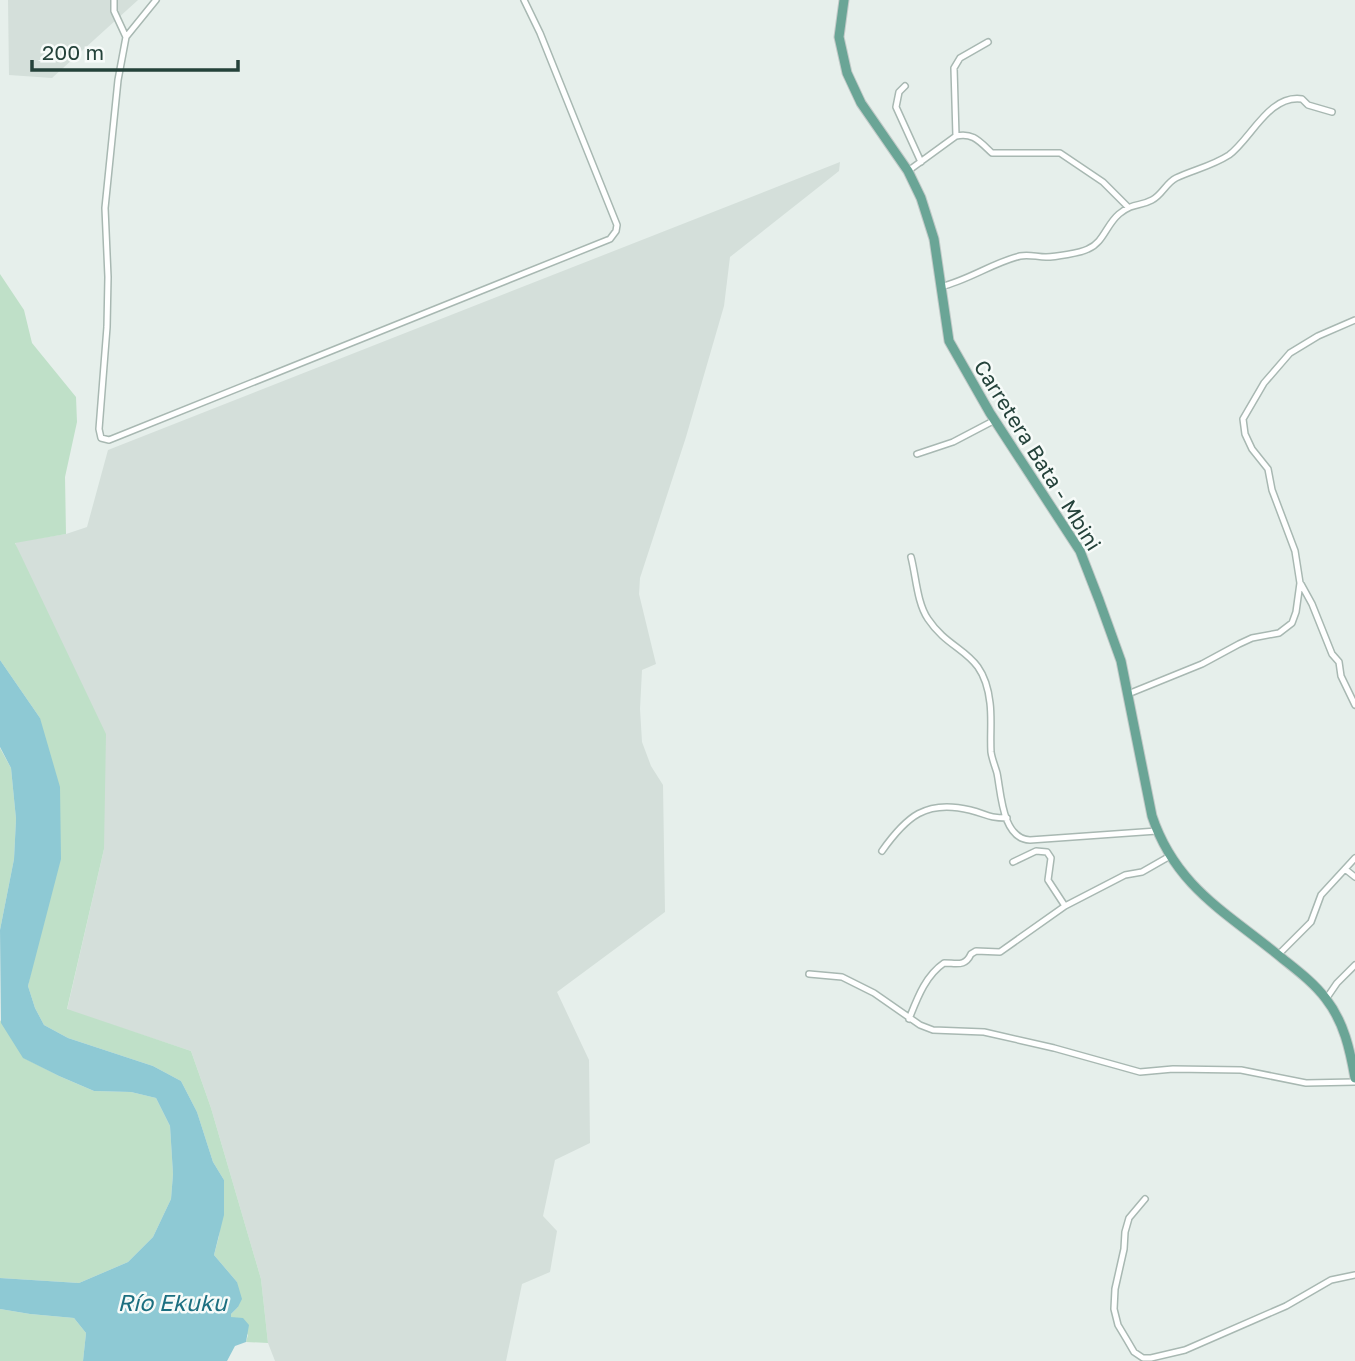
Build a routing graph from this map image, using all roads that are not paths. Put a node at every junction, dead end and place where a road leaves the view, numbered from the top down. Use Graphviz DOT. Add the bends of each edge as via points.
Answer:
graph roads {
  1 [pos="114,0"];
  2 [pos="156,0"];
  3 [pos="524,0"];
  4 [pos="844,0"];
  5 [pos="126,37"];
  6 [pos="988,42"];
  7 [pos="905,86"];
  8 [pos="1332,112"];
  9 [pos="956,136"];
  10 [pos="921,162"];
  11 [pos="908,171"];
  12 [pos="1128,207"];
  13 [pos="940,286"];
  14 [pos="1355,320"];
  15 [pos="995,420"];
  16 [pos="918,454"];
  17 [pos="911,557"];
  18 [pos="1300,583"];
  19 [pos="1128,694"];
  20 [pos="1355,705"];
  21 [pos="1007,818"];
  22 [pos="1157,831"];
  23 [pos="882,851"];
  24 [pos="1170,856"];
  25 [pos="1355,858"];
  26 [pos="1013,862"];
  27 [pos="1345,869"];
  28 [pos="1355,877"];
  29 [pos="1065,906"];
  30 [pos="1278,955"];
  31 [pos="1355,965"];
  32 [pos="809,974"];
  33 [pos="1326,999"];
  34 [pos="909,1019"];
  35 [pos="1355,1080"];
  36 [pos="1145,1199"];
  37 [pos="1355,1276"];
  38 [pos="1144,1359"];
  1 -- 5 [label="street"];
  2 -- 5 [label="street"];
  3 -- 5 [label="street" via="617,225 614,235 109,440 101,438 99,429 107,327 105,208"];
  4 -- 11 [label="main road, Carretera Bata - Mbini" via="839,37 847,73 861,103"];
  6 -- 9 [label="street" via="960,58 954,68"];
  7 -- 10 [label="street" via="896,107"];
  8 -- 12 [label="street" via="1302,99 1288,99 1227,156 1173,180 1152,200"];
  9 -- 10 [label="street"];
  9 -- 12 [label="street" via="978,139 992,153 1060,153 1103,182"];
  10 -- 11 [label="street"];
  11 -- 13 [label="main road, Carretera Bata - Mbini" via="931,229"];
  12 -- 13 [label="street" via="1113,219 1100,242 1085,251 1055,257 1023,255"];
  13 -- 15 [label="main road, Carretera Bata - Mbini" via="949,341"];
  14 -- 18 [label="street" via="1290,354 1264,383 1243,419 1252,449 1268,470 1295,551"];
  15 -- 16 [label="street"];
  15 -- 19 [label="main road, Carretera Bata - Mbini" via="1080,551 1121,662"];
  17 -- 21 [label="street" via="927,618 985,677 991,704 991,754"];
  18 -- 19 [label="street" via="1295,618 1285,631 1239,644"];
  18 -- 20 [label="street"];
  19 -- 22 [label="main road, Carretera Bata - Mbini"];
  21 -- 22 [label="street" via="1024,840"];
  21 -- 23 [label="street" via="935,807 900,825"];
  22 -- 24 [label="main road, Carretera Bata - Mbini"];
  24 -- 29 [label="street"];
  24 -- 30 [label="main road, Carretera Bata - Mbini" via="1195,888"];
  25 -- 27 [label="street"];
  26 -- 29 [label="street" via="1036,851 1047,852 1051,858 1048,880"];
  27 -- 28 [label="street"];
  27 -- 30 [label="street" via="1321,895 1311,922"];
  29 -- 34 [label="street" via="1000,952 976,951 962,964 938,967"];
  30 -- 33 [label="main road, Carretera Bata - Mbini"];
  31 -- 33 [label="street"];
  32 -- 34 [label="street" via="842,977"];
  33 -- 35 [label="main road, Carretera Bata - Mbini" via="1344,1033"];
  34 -- 35 [label="street" via="933,1030 994,1034 1140,1072 1241,1070 1306,1083"];
  36 -- 38 [label="street" via="1129,1218 1125,1232 1114,1310 1134,1352"];
  37 -- 38 [label="street" via="1331,1280 1286,1306 1185,1350"];
}
